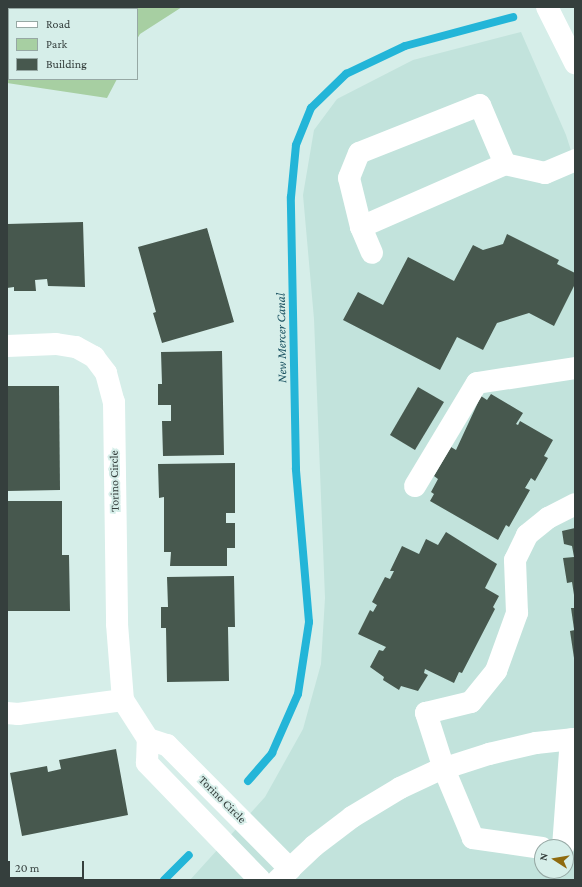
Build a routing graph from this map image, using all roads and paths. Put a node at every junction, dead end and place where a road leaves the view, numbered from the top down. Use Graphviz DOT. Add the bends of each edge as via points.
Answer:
graph roads {
  1 [pos="547,7"];
  2 [pos="575,63"];
  3 [pos="575,160"];
  4 [pos="505,164"];
  5 [pos="361,227"];
  6 [pos="372,253"];
  7 [pos="7,346"];
  8 [pos="575,368"];
  9 [pos="415,486"];
  10 [pos="575,504"];
  11 [pos="123,700"];
  12 [pos="7,713"];
  13 [pos="148,739"];
  14 [pos="573,739"];
  15 [pos="444,769"];
  16 [pos="564,839"];
  17 [pos="534,847"];
  18 [pos="284,874"];
  19 [pos="260,880"];
  1 -- 2 [label="street"];
  3 -- 4 [label="street" via="545,173"];
  4 -- 5 [label="street"];
  4 -- 5 [label="street" via="480,106 359,154 349,178"];
  5 -- 6 [label="street"];
  7 -- 11 [label="street, Torino Circle" via="56,344 76,347 94,357 106,372 114,402 117,624"];
  8 -- 9 [label="street" via="477,383"];
  10 -- 15 [label="street" via="548,518 527,536 515,560 517,613 496,671 471,702 426,712"];
  11 -- 12 [label="street" via="18,714"];
  11 -- 13 [label="street, Torino Circle"];
  13 -- 18 [label="street, Torino Circle" via="167,745"];
  13 -- 19 [label="street" via="147,763"];
  14 -- 15 [label="street" via="536,743 489,754"];
  14 -- 16 [label="street"];
  15 -- 17 [label="street" via="473,838"];
  15 -- 18 [label="street" via="400,788 352,817 314,846"];
}
